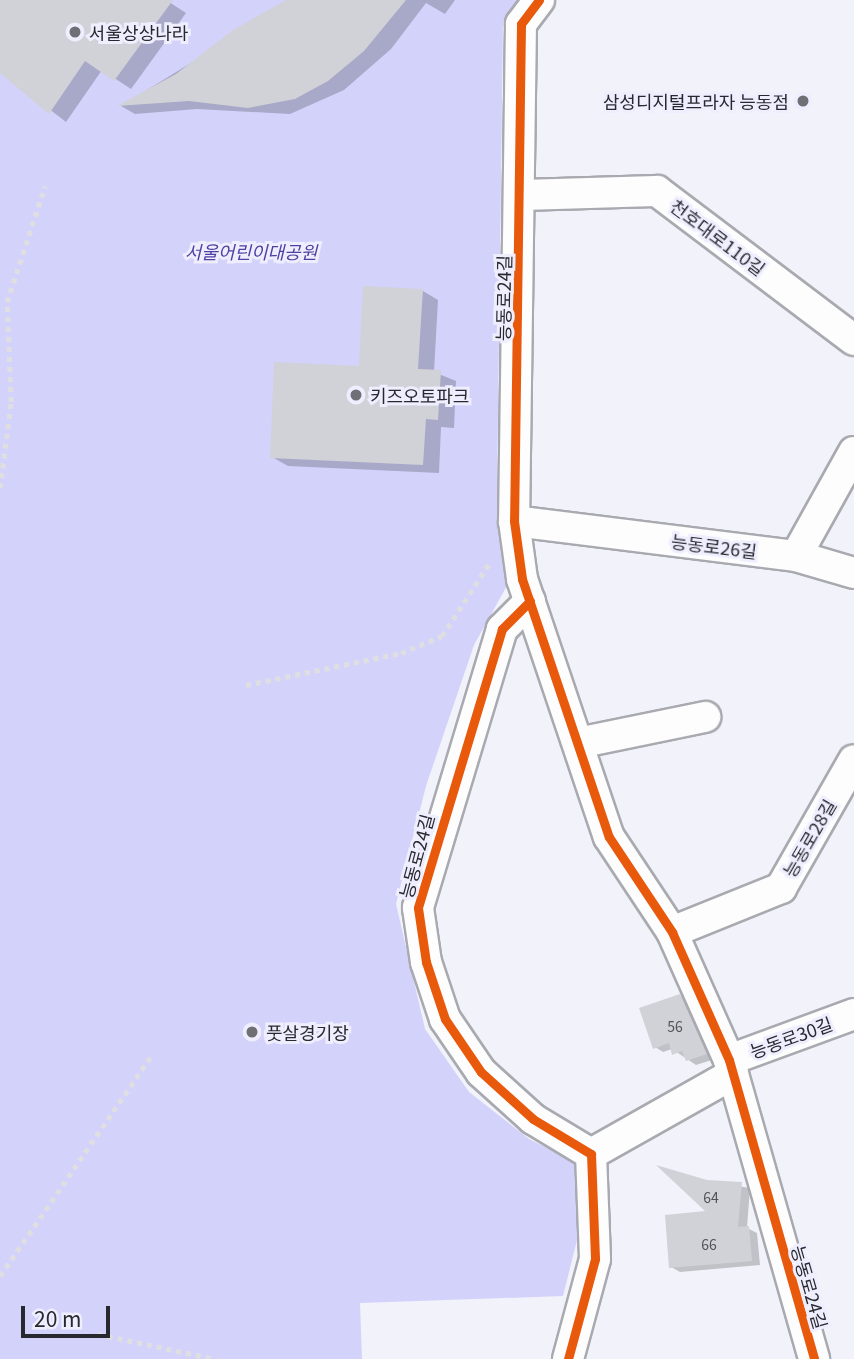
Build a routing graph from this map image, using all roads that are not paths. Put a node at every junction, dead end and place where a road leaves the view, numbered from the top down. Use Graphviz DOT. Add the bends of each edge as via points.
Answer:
graph roads {
  1 [pos="539,0"];
  2 [pos="522,195"];
  3 [pos="854,340"];
  4 [pos="854,452"];
  5 [pos="516,533"];
  6 [pos="796,556"];
  7 [pos="854,573"];
  8 [pos="530,601"];
  9 [pos="705,717"];
  10 [pos="578,743"];
  11 [pos="854,760"];
  12 [pos="672,932"];
  13 [pos="854,1014"];
  14 [pos="731,1067"];
  15 [pos="591,1154"];
  16 [pos="568,1359"];
  17 [pos="814,1359"];
  1 -- 2 [label="street, 능동로24길" via="522,23"];
  2 -- 3 [label="street, 천호대로110길" via="657,191"];
  2 -- 5 [label="street, 능동로24길"];
  4 -- 6 [label="street"];
  5 -- 6 [label="street, 능동로26길"];
  5 -- 8 [label="street, 능동로24길"];
  6 -- 7 [label="street, 능동로26길"];
  8 -- 10 [label="street, 능동로24길"];
  8 -- 15 [label="street, 능동로24길" via="502,629 418,908 426,962 445,1019 481,1073 533,1119"];
  9 -- 10 [label="street"];
  10 -- 12 [label="street, 능동로24길" via="609,837"];
  11 -- 12 [label="street, 능동로28길" via="781,888"];
  12 -- 14 [label="street, 능동로24길"];
  13 -- 14 [label="street, 능동로30길"];
  14 -- 15 [label="street, 능동로30길"];
  14 -- 17 [label="street, 능동로24길"];
  15 -- 16 [label="street" via="596,1259"];
}
